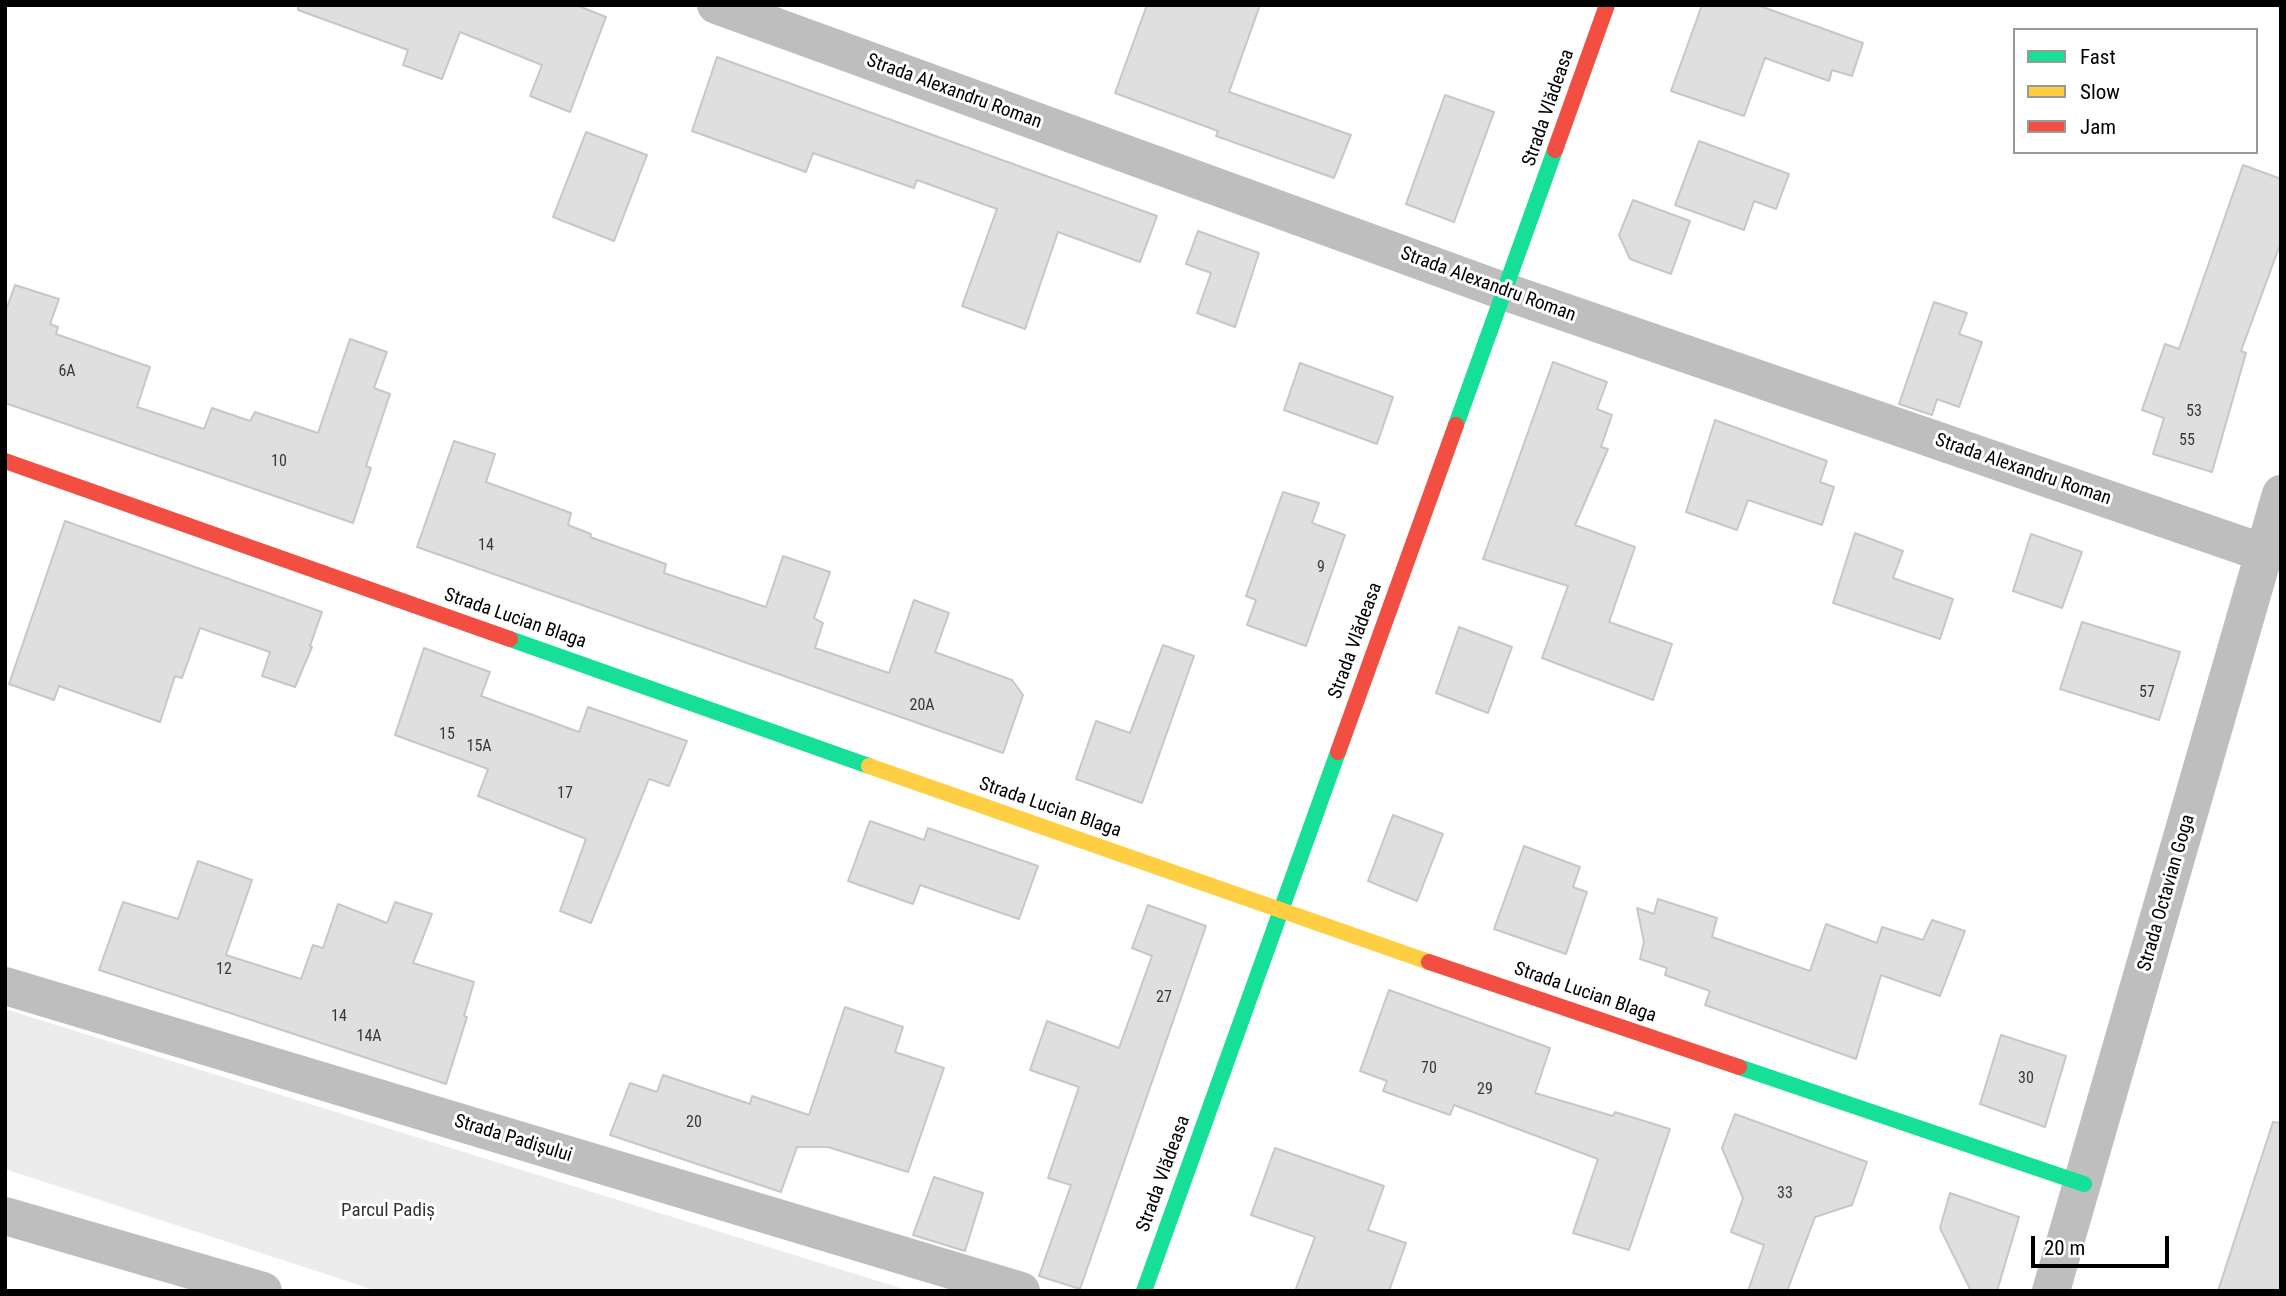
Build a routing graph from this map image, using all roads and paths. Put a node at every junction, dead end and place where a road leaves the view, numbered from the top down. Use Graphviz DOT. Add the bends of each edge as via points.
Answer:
graph roads {
  1 [pos="716,5"];
  2 [pos="1607,5"];
  3 [pos="1506,292"];
  4 [pos="5,461"];
  5 [pos="2281,494"];
  6 [pos="2264,553"];
  7 [pos="1279,911"];
  8 [pos="5,986"];
  9 [pos="2084,1184"];
  10 [pos="5,1216"];
  11 [pos="263,1291"];
  12 [pos="1021,1291"];
  13 [pos="1144,1291"];
  14 [pos="2051,1291"];
  1 -- 3 [label="street, Strada Alexandru Roman"];
  2 -- 3 [label="street, Strada Vlădeasa"];
  3 -- 6 [label="street, Strada Alexandru Roman"];
  3 -- 7 [label="street, Strada Vlădeasa"];
  4 -- 7 [label="street, Strada Lucian Blaga"];
  5 -- 6 [label="street, Strada Octavian Goga"];
  6 -- 9 [label="street, Strada Octavian Goga"];
  7 -- 9 [label="street, Strada Lucian Blaga"];
  7 -- 13 [label="street, Strada Vlădeasa"];
  8 -- 12 [label="street, Strada Padișului"];
  9 -- 14 [label="street, Strada Octavian Goga"];
  10 -- 11 [label="street"];
}
